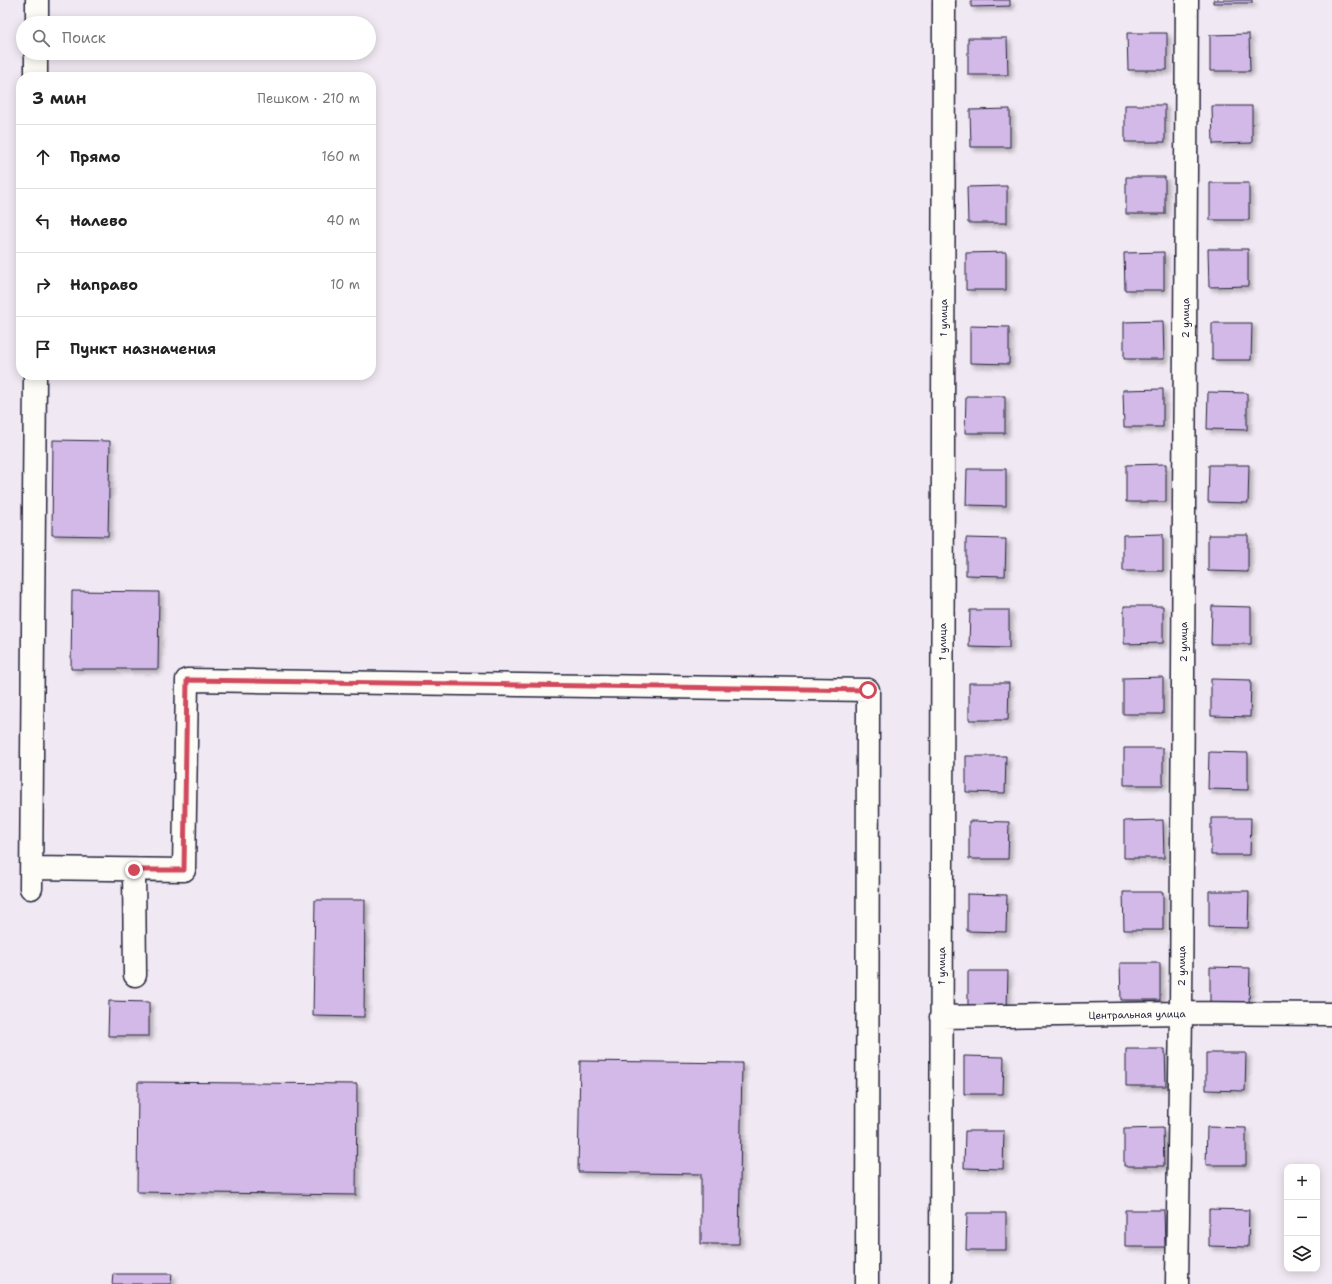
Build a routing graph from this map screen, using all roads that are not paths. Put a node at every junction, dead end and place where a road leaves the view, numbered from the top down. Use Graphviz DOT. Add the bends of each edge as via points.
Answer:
graph roads {
  1 [pos="37,0"];
  2 [pos="944,0"];
  3 [pos="1187,0"];
  4 [pos="37,16"];
  5 [pos="36,60"];
  6 [pos="36,72"];
  7 [pos="35,380"];
  8 [pos="134,870"];
  9 [pos="135,975"];
  10 [pos="1181,1013"];
  11 [pos="1332,1014"];
  12 [pos="941,1017"];
  13 [pos="867,1284"];
  14 [pos="941,1284"];
  15 [pos="1177,1284"];
  1 -- 4 [label="street"];
  2 -- 12 [label="street, 1 улица"];
  3 -- 10 [label="street, 2 улица"];
  5 -- 6 [label="street"];
  7 -- 8 [label="street" via="32,878"];
  8 -- 9 [label="street"];
  8 -- 13 [label="street" via="184,870 187,680 868,690"];
  10 -- 11 [label="street, Центральная улица"];
  10 -- 12 [label="street, Центральная улица"];
  10 -- 15 [label="street, 2 улица"];
  12 -- 14 [label="street, 1 улица"];
}
